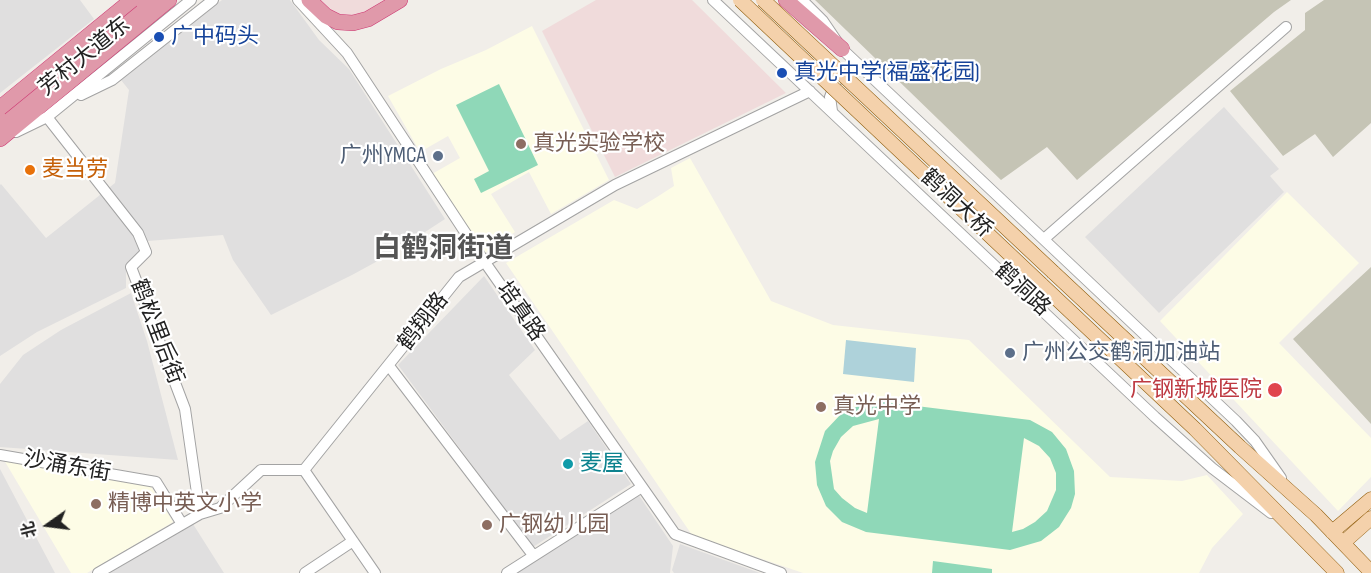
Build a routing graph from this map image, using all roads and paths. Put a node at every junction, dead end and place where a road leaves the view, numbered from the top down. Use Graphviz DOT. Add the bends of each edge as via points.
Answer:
graph roads {
  1 [pos="132,0"];
  2 [pos="150,0"];
  3 [pos="169,0"];
  4 [pos="191,0"];
  5 [pos="213,0"];
  6 [pos="307,0"];
  7 [pos="400,0"];
  8 [pos="713,0"];
  9 [pos="740,0"];
  10 [pos="764,0"];
  11 [pos="786,0"];
  12 [pos="802,0"];
  13 [pos="1286,27"];
  14 [pos="842,49"];
  15 [pos="865,70"];
  16 [pos="810,91"];
  17 [pos="62,105"];
  18 [pos="0,108"];
  19 [pos="832,112"];
  20 [pos="42,113"];
  21 [pos="0,124"];
  22 [pos="0,139"];
  23 [pos="1044,239"];
  24 [pos="484,261"];
  25 [pos="389,366"];
  26 [pos="0,455"];
  27 [pos="304,470"];
  28 [pos="642,487"];
  29 [pos="1290,492"];
  30 [pos="1371,499"];
  31 [pos="200,514"];
  32 [pos="1371,518"];
  33 [pos="182,524"];
  34 [pos="1332,532"];
  35 [pos="1299,535"];
  36 [pos="353,541"];
  37 [pos="1343,543"];
  38 [pos="533,555"];
  39 [pos="1371,572"];
  40 [pos="98,573"];
  41 [pos="305,573"];
  42 [pos="375,573"];
  43 [pos="507,573"];
  44 [pos="781,573"];
  45 [pos="1337,573"];
  1 -- 18 [label="highway, bridge"];
  2 -- 21 [label="highway, 芳村大道东"];
  3 -- 20 [label="highway, 芳村大道东"];
  4 -- 17 [label="street, 芳村大道东"];
  5 -- 17 [label="street" via="112,80"];
  6 -- 7 [label="highway" via="332,20 353,23 368,19"];
  6 -- 24 [label="street, 培真路" via="347,53"];
  8 -- 16 [label="street, 鹤洞路"];
  9 -- 35 [label="main road, 鹤洞大桥, bridge" via="1195,429"];
  10 -- 29 [label="main road, 鹤洞大桥, bridge"];
  11 -- 14 [label="highway"];
  12 -- 14 [label="street"];
  13 -- 23 [label="street"];
  14 -- 15 [label="street"];
  15 -- 19 [label="street" via="848,70 837,79 830,97"];
  15 -- 23 [label="street"];
  16 -- 19 [label="street, 鹤洞路"];
  16 -- 24 [label="street, 鹤翔路" via="615,185"];
  17 -- 20 [label="street, 芳村大道东"];
  19 -- 35 [label="street, 鹤洞路" via="1155,417 1212,468"];
  20 -- 22 [label="highway, 芳村大道东"];
  20 -- 31 [label="street, 鹤松里后街" via="138,233 146,252 131,267 185,409"];
  23 -- 29 [label="street" via="1255,441"];
  24 -- 25 [label="street, 鹤翔路" via="459,277"];
  24 -- 28 [label="street, 培真路"];
  25 -- 27 [label="street, 鹤翔路"];
  25 -- 38 [label="street"];
  26 -- 33 [label="street, 沙涌东街" via="156,482"];
  27 -- 31 [label="street" via="261,470 220,508"];
  27 -- 36 [label="street"];
  28 -- 38 [label="street"];
  28 -- 44 [label="street, 培真路" via="675,534"];
  29 -- 34 [label="main road"];
  30 -- 34 [label="main road"];
  31 -- 33 [label="street"];
  32 -- 37 [label="main road"];
  33 -- 40 [label="street"];
  34 -- 37 [label="main road"];
  35 -- 45 [label="main road, 鹤洞路"];
  36 -- 41 [label="street"];
  36 -- 42 [label="street"];
  37 -- 39 [label="main road"];
  38 -- 43 [label="street"];
}
